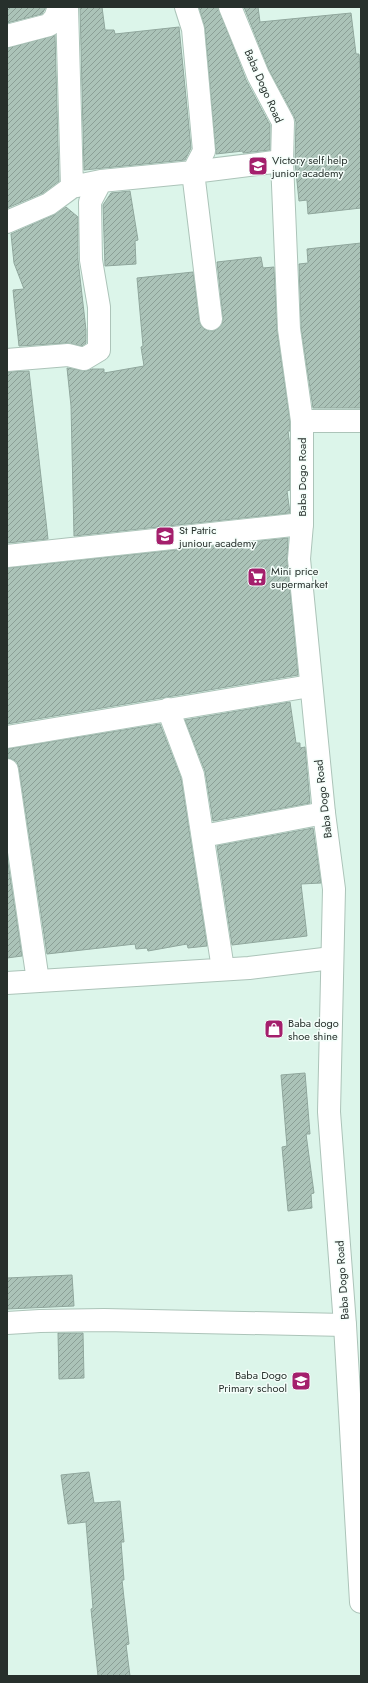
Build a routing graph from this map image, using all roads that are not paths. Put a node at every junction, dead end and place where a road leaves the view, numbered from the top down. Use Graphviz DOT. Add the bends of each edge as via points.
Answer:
graph roads {
  1 [pos="59,7"];
  2 [pos="67,7"];
  3 [pos="186,7"];
  4 [pos="230,7"];
  5 [pos="7,36"];
  6 [pos="282,161"];
  7 [pos="193,172"];
  8 [pos="101,181"];
  9 [pos="72,187"];
  10 [pos="7,222"];
  11 [pos="211,319"];
  12 [pos="7,360"];
  13 [pos="302,421"];
  14 [pos="361,421"];
  15 [pos="302,524"];
  16 [pos="7,556"];
  17 [pos="310,686"];
  18 [pos="168,709"];
  19 [pos="7,737"];
  20 [pos="7,770"];
  21 [pos="324,813"];
  22 [pos="203,836"];
  23 [pos="332,958"];
  24 [pos="223,969"];
  25 [pos="38,980"];
  26 [pos="7,984"];
  27 [pos="7,1323"];
  28 [pos="345,1325"];
  29 [pos="361,1602"];
  1 -- 5 [label="street" via="49,25"];
  2 -- 9 [label="street"];
  3 -- 7 [label="street" via="193,29 204,151"];
  4 -- 6 [label="street, Baba Dogo Road" via="258,75 283,122"];
  6 -- 7 [label="street"];
  6 -- 13 [label="street, Baba Dogo Road" via="289,329"];
  7 -- 8 [label="street"];
  7 -- 11 [label="street"];
  8 -- 9 [label="street"];
  8 -- 12 [label="street" via="90,202 91,260 99,307 99,350 84,359 68,355"];
  9 -- 10 [label="street" via="49,204"];
  13 -- 14 [label="street"];
  13 -- 15 [label="street, Baba Dogo Road"];
  15 -- 16 [label="street"];
  15 -- 17 [label="street, Baba Dogo Road" via="298,559"];
  17 -- 18 [label="street"];
  17 -- 21 [label="street, Baba Dogo Road"];
  18 -- 19 [label="street"];
  18 -- 22 [label="street" via="192,775"];
  20 -- 25 [label="street"];
  21 -- 22 [label="street"];
  21 -- 23 [label="street, Baba Dogo Road" via="334,889"];
  22 -- 24 [label="street"];
  23 -- 24 [label="street"];
  23 -- 28 [label="street, Baba Dogo Road" via="329,1112"];
  24 -- 25 [label="street"];
  25 -- 26 [label="street"];
  27 -- 28 [label="street" via="104,1320"];
  28 -- 29 [label="street, Baba Dogo Road"];
}
